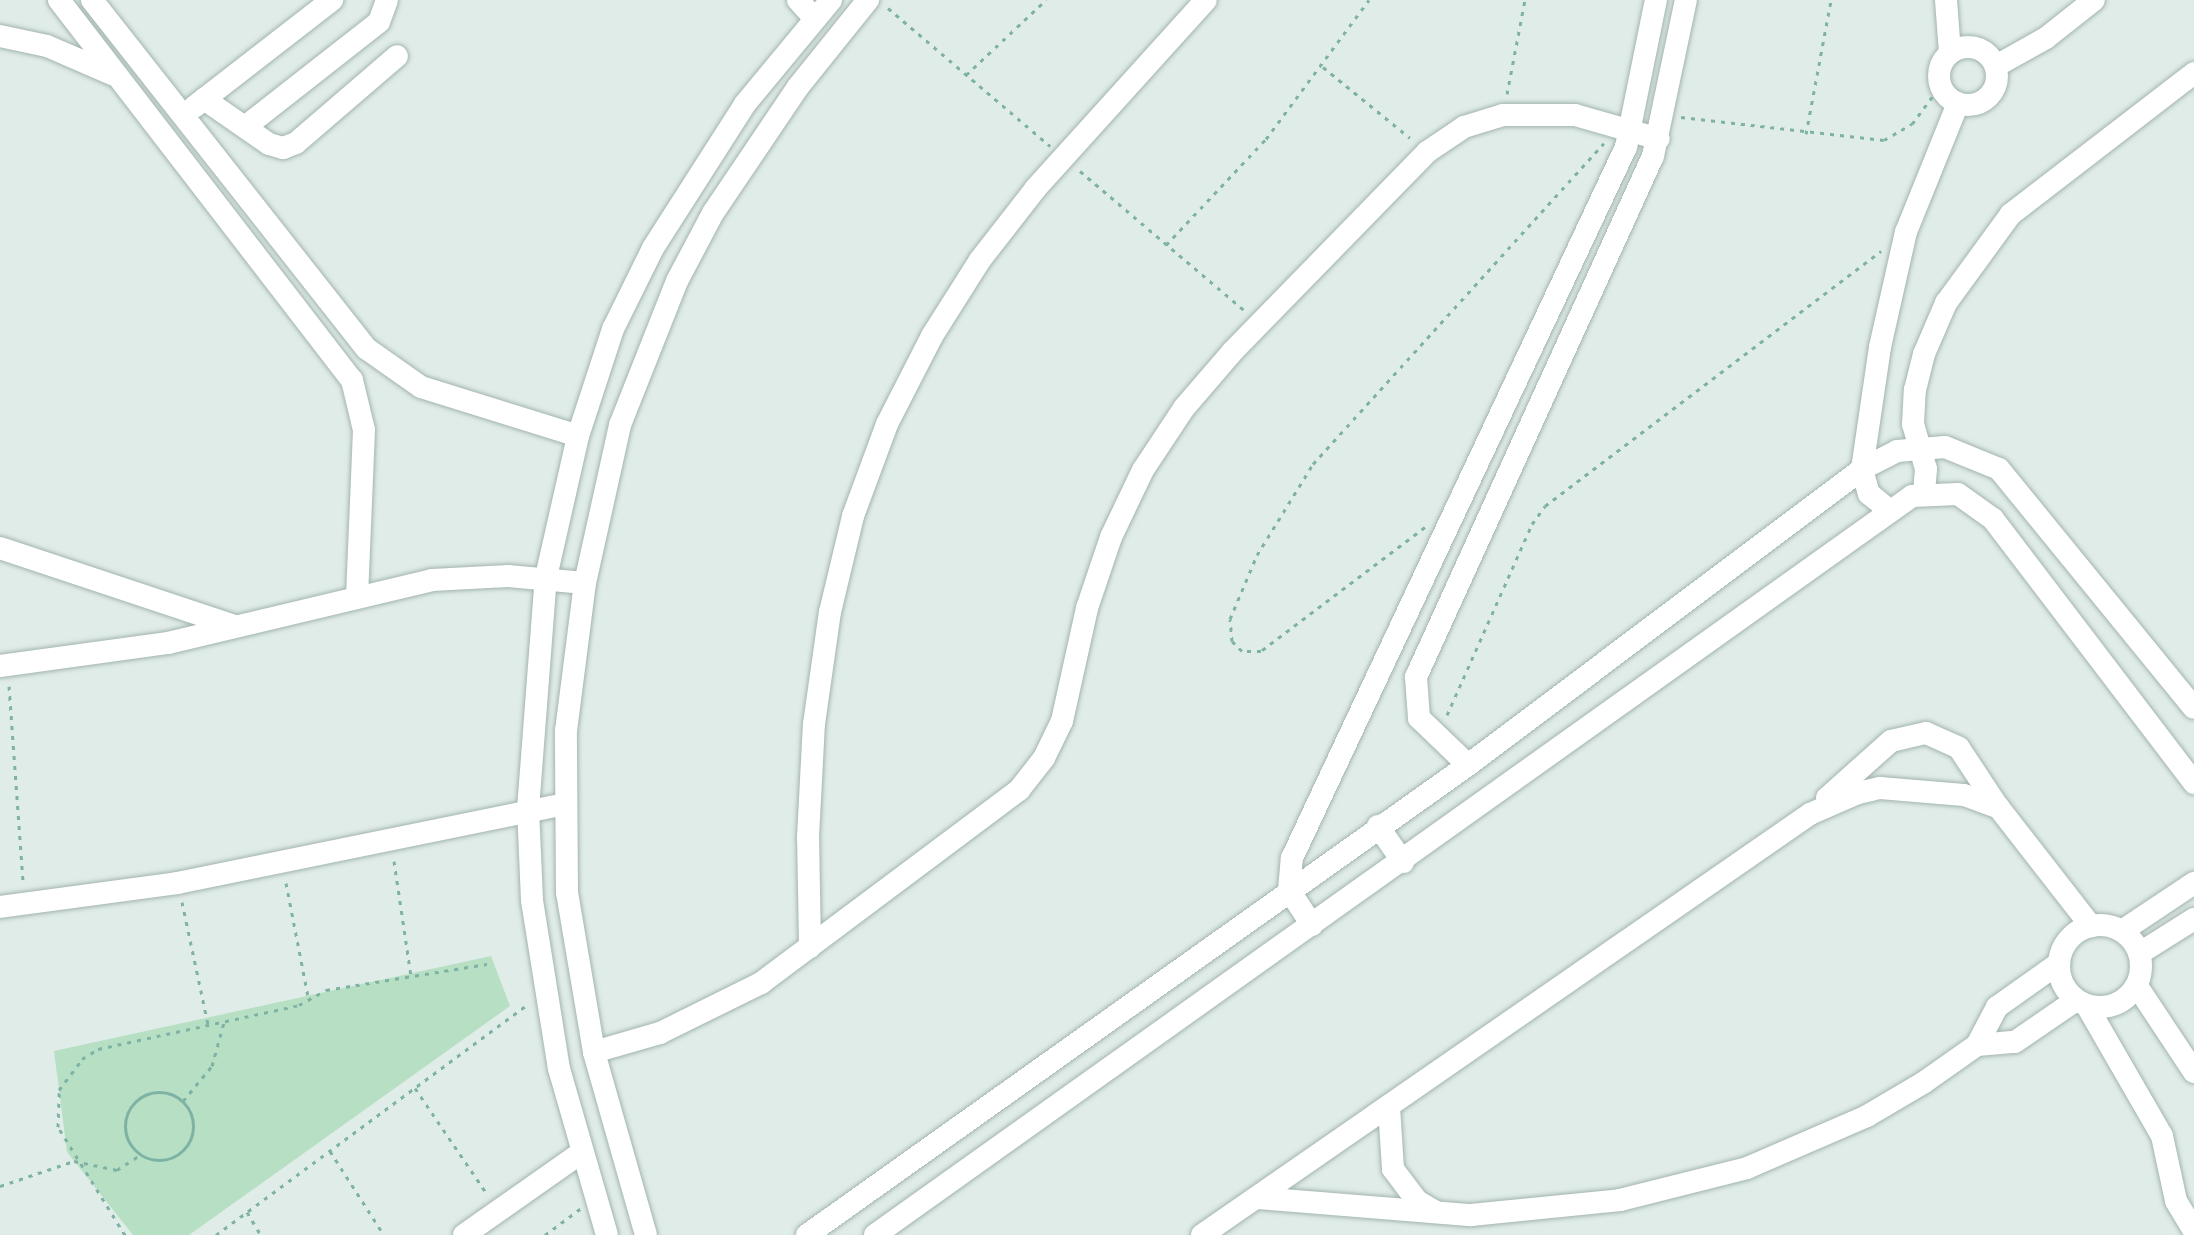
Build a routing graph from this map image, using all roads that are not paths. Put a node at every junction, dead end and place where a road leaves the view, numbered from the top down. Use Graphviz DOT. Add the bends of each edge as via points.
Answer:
graph roads {
  1 [pos="59,0"];
  2 [pos="92,0"];
  3 [pos="332,0"];
  4 [pos="387,0"];
  5 [pos="798,0"];
  6 [pos="831,0"];
  7 [pos="868,0"];
  8 [pos="1206,0"];
  9 [pos="1656,0"];
  10 [pos="1686,0"];
  11 [pos="1946,0"];
  12 [pos="2094,0"];
  13 [pos="815,19"];
  14 [pos="0,36"];
  15 [pos="1950,53"];
  16 [pos="397,56"];
  17 [pos="1996,66"];
  18 [pos="2194,73"];
  19 [pos="120,79"];
  20 [pos="204,99"];
  21 [pos="1958,103"];
  22 [pos="182,116"];
  23 [pos="245,127"];
  24 [pos="1625,128"];
  25 [pos="1659,139"];
  26 [pos="578,436"];
  27 [pos="1916,447"];
  28 [pos="1862,469"];
  29 [pos="1924,492"];
  30 [pos="1889,510"];
  31 [pos="0,548"];
  32 [pos="546,577"];
  33 [pos="585,583"];
  34 [pos="357,595"];
  35 [pos="1405,622"];
  36 [pos="234,626"];
  37 [pos="1433,633"];
  38 [pos="1385,662"];
  39 [pos="4,666"];
  40 [pos="1416,677"];
  41 [pos="2194,708"];
  42 [pos="1468,765"];
  43 [pos="2194,783"];
  44 [pos="564,804"];
  45 [pos="1999,808"];
  46 [pos="528,809"];
  47 [pos="1810,814"];
  48 [pos="1378,826"];
  49 [pos="1403,862"];
  50 [pos="2194,883"];
  51 [pos="1289,890"];
  52 [pos="2167,902"];
  53 [pos="0,907"];
  54 [pos="2189,922"];
  55 [pos="1312,925"];
  56 [pos="2091,926"];
  57 [pos="2122,931"];
  58 [pos="810,947"];
  59 [pos="2140,953"];
  60 [pos="2059,963"];
  61 [pos="2137,986"];
  62 [pos="2082,1003"];
  63 [pos="1977,1045"];
  64 [pos="594,1052"];
  65 [pos="2194,1072"];
  66 [pos="1389,1107"];
  67 [pos="582,1152"];
  68 [pos="1258,1198"];
  69 [pos="635,1205"];
  70 [pos="1435,1212"];
  71 [pos="604,1227"];
  72 [pos="2194,1231"];
  73 [pos="464,1235"];
  74 [pos="646,1235"];
  75 [pos="807,1235"];
  76 [pos="875,1235"];
  77 [pos="1202,1235"];
  1 -- 19 [label="street"];
  2 -- 22 [label="street"];
  3 -- 20 [label="street"];
  4 -- 23 [label="street" via="379,22"];
  5 -- 13 [label="street"];
  6 -- 13 [label="street"];
  7 -- 33 [label="street" via="798,87 713,213 677,281 620,425"];
  8 -- 58 [label="street" via="1036,188 980,260 932,336 887,424 853,516 830,612 814,724"];
  9 -- 24 [label="street"];
  10 -- 25 [label="street"];
  11 -- 15 [label="street"];
  12 -- 17 [label="street" via="2046,38"];
  13 -- 26 [label="street" via="745,104 653,248 613,329"];
  14 -- 19 [label="street" via="68,53"];
  15 -- 17 [label="street" via="1981,50"];
  15 -- 21 [label="street" via="1939,74 1941,85"];
  16 -- 23 [label="street" via="290,146 269,144"];
  17 -- 21 [label="street" via="1993,92 1983,101"];
  18 -- 27 [label="street" via="2039,188 1986,243 1946,303 1924,354 1915,390"];
  19 -- 34 [label="street" via="352,380 364,430"];
  20 -- 22 [label="street"];
  20 -- 23 [label="street"];
  21 -- 28 [label="street" via="1906,232 1882,333"];
  22 -- 26 [label="street" via="355,337 379,360 436,393"];
  24 -- 25 [label="street"];
  24 -- 35 [label="street"];
  24 -- 58 [label="street" via="1575,115 1503,115 1464,127 1427,152 1233,351 1184,408 1143,470 1111,537 1087,608 1062,721 1044,758 1019,790 987,816"];
  25 -- 37 [label="street"];
  26 -- 32 [label="street"];
  27 -- 28 [label="street"];
  27 -- 29 [label="street" via="1926,469"];
  27 -- 41 [label="street" via="1974,454 1999,469"];
  28 -- 30 [label="street" via="1869,494"];
  28 -- 42 [label="street"];
  29 -- 30 [label="street"];
  29 -- 43 [label="street" via="1958,494 1993,519"];
  30 -- 49 [label="street"];
  31 -- 36 [label="street"];
  32 -- 33 [label="street"];
  32 -- 34 [label="street" via="432,580"];
  32 -- 46 [label="street"];
  33 -- 44 [label="street" via="566,731"];
  34 -- 36 [label="street"];
  35 -- 37 [label="street" via="1421,633"];
  35 -- 38 [label="street"];
  36 -- 39 [label="street" via="115,653"];
  37 -- 40 [label="street"];
  38 -- 40 [label="street" via="1400,663"];
  38 -- 51 [label="street" via="1297,842"];
  40 -- 42 [label="street" via="1419,718 1436,740"];
  42 -- 48 [label="street"];
  44 -- 46 [label="street"];
  44 -- 64 [label="street" via="567,893"];
  45 -- 47 [label="street" via="1964,795 1880,788"];
  45 -- 47 [label="street" via="1959,748 1926,733 1891,741"];
  45 -- 56 [label="street"];
  46 -- 53 [label="street" via="177,883"];
  46 -- 67 [label="street" via="544,992"];
  47 -- 66 [label="street"];
  48 -- 49 [label="street"];
  48 -- 51 [label="street"];
  49 -- 55 [label="street"];
  50 -- 52 [label="street"];
  51 -- 55 [label="street"];
  51 -- 75 [label="street"];
  52 -- 54 [label="street"];
  52 -- 57 [label="street"];
  54 -- 59 [label="street"];
  55 -- 76 [label="street"];
  56 -- 57 [label="street"];
  56 -- 60 [label="street" via="2072,935"];
  57 -- 59 [label="street"];
  58 -- 64 [label="street" via="708,1013"];
  59 -- 61 [label="street"];
  60 -- 62 [label="street" via="2062,984"];
  60 -- 63 [label="street" via="1997,1007"];
  61 -- 62 [label="street" via="2116,1005"];
  61 -- 65 [label="street"];
  62 -- 63 [label="street" via="2015,1042"];
  62 -- 72 [label="street" via="2162,1136 2176,1201"];
  63 -- 70 [label="street" via="1867,1116 1747,1168 1620,1200 1526,1211"];
  64 -- 69 [label="street"];
  66 -- 68 [label="street"];
  66 -- 70 [label="street" via="1393,1169 1417,1201"];
  67 -- 71 [label="street"];
  67 -- 73 [label="street"];
  68 -- 70 [label="street"];
  68 -- 77 [label="street"];
  69 -- 71 [label="street"];
  69 -- 74 [label="street"];
}
